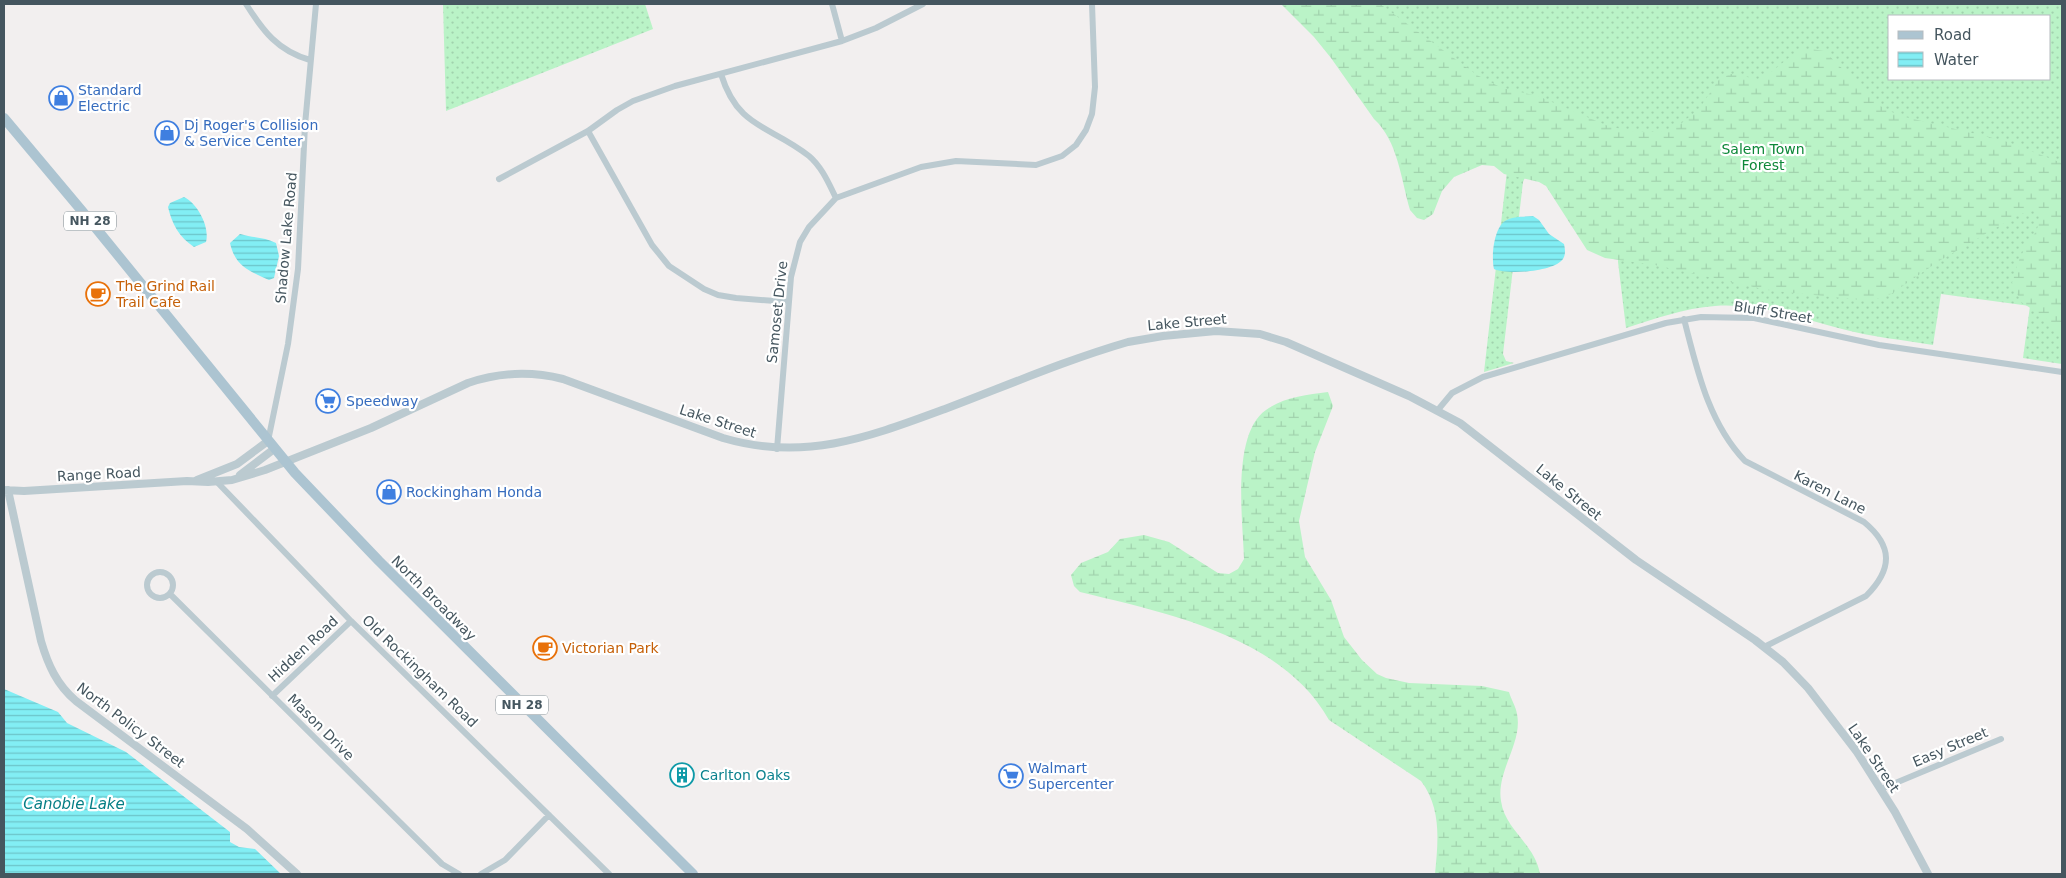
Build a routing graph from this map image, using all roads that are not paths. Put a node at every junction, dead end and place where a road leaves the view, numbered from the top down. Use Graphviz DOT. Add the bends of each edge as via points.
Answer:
graph roads {
  1 [pos="246,4"];
  2 [pos="316,4"];
  3 [pos="832,4"];
  4 [pos="923,4"];
  5 [pos="1092,4"];
  6 [pos="842,41"];
  7 [pos="310,60"];
  8 [pos="721,74"];
  9 [pos="4,118"];
  10 [pos="588,131"];
  11 [pos="499,179"];
  12 [pos="836,198"];
  13 [pos="788,302"];
  14 [pos="1684,320"];
  15 [pos="2062,372"];
  16 [pos="1437,411"];
  17 [pos="271,445"];
  18 [pos="777,449"];
  19 [pos="284,461"];
  20 [pos="195,480"];
  21 [pos="232,480"];
  22 [pos="216,482"];
  23 [pos="6,490"];
  24 [pos="170,594"];
  25 [pos="351,621"];
  26 [pos="1764,646"];
  27 [pos="272,696"];
  28 [pos="2001,739"];
  29 [pos="1881,789"];
  30 [pos="549,815"];
  31 [pos="298,874"];
  32 [pos="459,874"];
  33 [pos="481,874"];
  34 [pos="609,874"];
  35 [pos="692,874"];
  36 [pos="1928,874"];
  1 -- 7 [label="street" via="275,43"];
  2 -- 7 [label="street, Shadow Lake Road"];
  3 -- 6 [label="street"];
  4 -- 6 [label="street"];
  5 -- 12 [label="street, Samoset Drive" via="1095,87 1092,114 1076,145 1062,156 1036,165 938,163 921,166"];
  6 -- 8 [label="street"];
  7 -- 17 [label="street, Shadow Lake Road" via="298,269"];
  8 -- 10 [label="street" via="633,101"];
  8 -- 12 [label="street" via="737,108 754,124 810,157"];
  9 -- 17 [label="main road, North Broadway / NH 28"];
  10 -- 11 [label="street"];
  10 -- 13 [label="street" via="652,246 669,266 718,295"];
  12 -- 13 [label="street, Samoset Drive" via="809,227 800,242 794,259"];
  13 -- 18 [label="street, Samoset Drive"];
  14 -- 15 [label="street, Bluff Street" via="1719,316 1754,318 1879,345"];
  14 -- 16 [label="street, Bluff Street" via="1483,376 1452,392"];
  14 -- 26 [label="street, Karen Lane" via="1714,417 1733,448 1745,461 1864,522 1878,533 1886,549 1886,566 1878,584 1866,596"];
  16 -- 18 [label="street, Lake Street" via="1286,342 1260,334 1216,331 1128,342 888,431 824,447"];
  16 -- 26 [label="street, Lake Street" via="1482,438 1636,560"];
  17 -- 19 [label="main road, North Broadway / NH 28"];
  17 -- 20 [label="street, Range Road" via="237,464"];
  17 -- 21 [label="street, Range Road"];
  18 -- 19 [label="street, Lake Street" via="723,438 563,379 515,373 468,383 377,425"];
  19 -- 21 [label="street, Range Road"];
  19 -- 35 [label="main road, North Broadway / NH 28" via="379,561"];
  20 -- 22 [label="street, Range Road"];
  20 -- 23 [label="street, Range Road"];
  21 -- 22 [label="street, Range Road"];
  22 -- 25 [label="street, Old Rockingham Road"];
  23 -- 31 [label="street, North Policy Street" via="44,654 59,684 76,701 246,829"];
  24 -- 24 [label="street" via="173,581 168,574 159,572 149,578 147,587 154,597"];
  24 -- 27 [label="street, Mason Drive"];
  25 -- 27 [label="street, Hidden Road"];
  25 -- 30 [label="street, Old Rockingham Road"];
  26 -- 29 [label="street, Lake Street" via="1819,702"];
  27 -- 32 [label="street, Mason Drive" via="442,864"];
  28 -- 29 [label="street, Easy Street"];
  29 -- 36 [label="street, Lake Street"];
  30 -- 33 [label="street" via="505,860"];
  30 -- 34 [label="street, Old Rockingham Road"];
}
